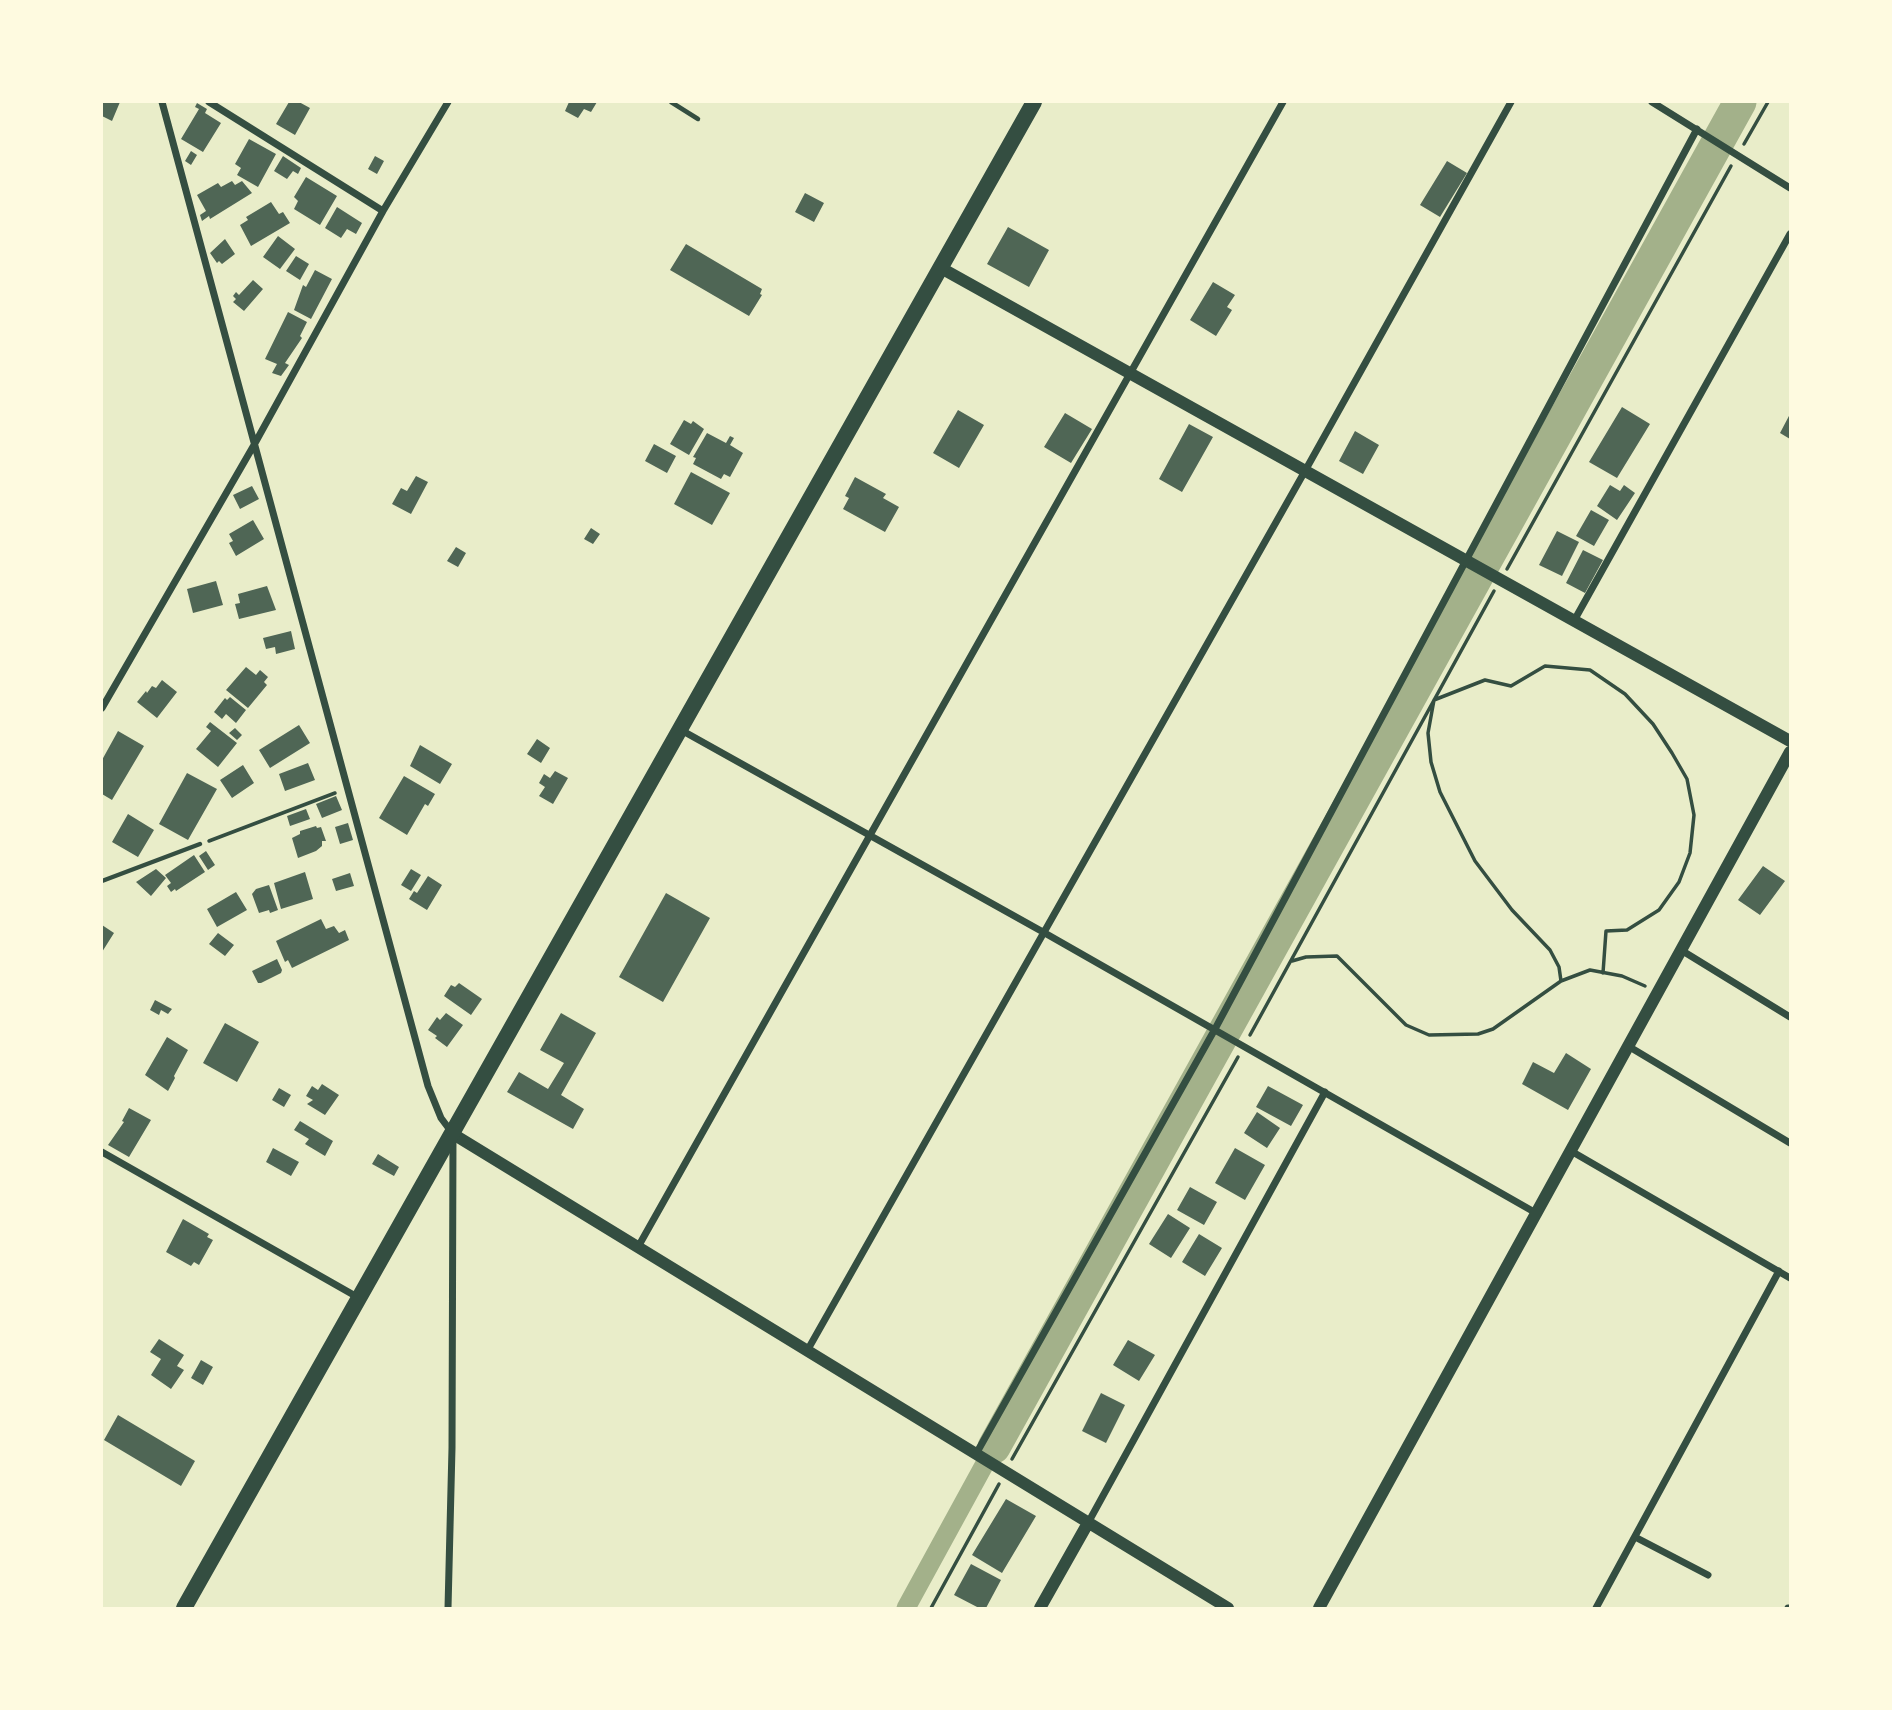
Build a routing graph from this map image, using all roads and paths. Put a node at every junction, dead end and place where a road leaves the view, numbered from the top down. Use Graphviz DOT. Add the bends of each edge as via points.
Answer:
graph roads {
  1 [pos="162,102"];
  2 [pos="209,102"];
  3 [pos="448,102"];
  4 [pos="671,102"];
  5 [pos="1034,102"];
  6 [pos="1283,102"];
  7 [pos="1511,102"];
  8 [pos="1652,102"];
  9 [pos="1769,102"];
  10 [pos="698,119"];
  11 [pos="1698,130"];
  12 [pos="1737,154"];
  13 [pos="1790,188"];
  14 [pos="383,211"];
  15 [pos="1790,234"];
  16 [pos="941,268"];
  17 [pos="1129,373"];
  18 [pos="254,445"];
  19 [pos="1305,471"];
  20 [pos="1466,560"];
  21 [pos="1500,579"];
  22 [pos="1575,620"];
  23 [pos="1434,700"];
  24 [pos="102,708"];
  25 [pos="680,730"];
  26 [pos="1790,741"];
  27 [pos="1790,751"];
  28 [pos="347,788"];
  29 [pos="869,836"];
  30 [pos="200,844"];
  31 [pos="102,881"];
  32 [pos="1043,932"];
  33 [pos="1681,950"];
  34 [pos="1290,962"];
  35 [pos="1603,973"];
  36 [pos="1561,981"];
  37 [pos="1658,992"];
  38 [pos="1790,1017"];
  39 [pos="1216,1030"];
  40 [pos="1243,1045"];
  41 [pos="1628,1046"];
  42 [pos="1325,1092"];
  43 [pos="453,1134"];
  44 [pos="1790,1143"];
  45 [pos="1571,1151"];
  46 [pos="102,1152"];
  47 [pos="1536,1213"];
  48 [pos="638,1247"];
  49 [pos="1779,1271"];
  50 [pos="1790,1278"];
  51 [pos="360,1298"];
  52 [pos="807,1351"];
  53 [pos="978,1456"];
  54 [pos="1005,1472"];
  55 [pos="1087,1522"];
  56 [pos="1635,1537"];
  57 [pos="1708,1575"];
  58 [pos="184,1608"];
  59 [pos="448,1608"];
  60 [pos="931,1608"];
  61 [pos="1040,1608"];
  62 [pos="1228,1608"];
  63 [pos="1319,1608"];
  64 [pos="1596,1608"];
  1 -- 18 [label="street"];
  2 -- 14 [label="street"];
  3 -- 14 [label="street"];
  4 -- 10 [label="lane"];
  5 -- 16 [label="highway"];
  6 -- 17 [label="street"];
  7 -- 19 [label="street"];
  8 -- 11 [label="street"];
  9 -- 12 [label="path"];
  11 -- 12 [label="street"];
  11 -- 20 [label="street"];
  12 -- 13 [label="street"];
  12 -- 21 [label="path"];
  14 -- 18 [label="street"];
  15 -- 22 [label="street"];
  16 -- 17 [label="street"];
  16 -- 25 [label="highway"];
  17 -- 19 [label="street"];
  17 -- 29 [label="street"];
  18 -- 24 [label="street"];
  18 -- 28 [label="street"];
  19 -- 20 [label="street"];
  19 -- 32 [label="street"];
  20 -- 21 [label="street"];
  20 -- 39 [label="street"];
  21 -- 22 [label="street"];
  21 -- 23 [label="path"];
  22 -- 26 [label="street"];
  23 -- 34 [label="path"];
  23 -- 35 [label="path" via="1485,680 1511,686 1545,666 1590,670 1625,694 1672,753 1687,779 1694,815 1690,853 1679,882 1660,909 1627,930 1606,930"];
  23 -- 36 [label="path" via="1428,733 1440,792 1475,861 1550,950"];
  25 -- 29 [label="street"];
  25 -- 43 [label="highway"];
  27 -- 33 [label="street"];
  28 -- 30 [label="path"];
  28 -- 43 [label="street" via="428,1086"];
  29 -- 32 [label="street"];
  29 -- 48 [label="street"];
  30 -- 31 [label="lane"];
  32 -- 39 [label="street"];
  32 -- 52 [label="street"];
  33 -- 37 [label="street"];
  33 -- 38 [label="street"];
  34 -- 36 [label="path" via="1337,956 1406,1026 1429,1035 1478,1034 1493,1029"];
  34 -- 40 [label="path"];
  35 -- 36 [label="path" via="1590,971"];
  35 -- 37 [label="path"];
  37 -- 41 [label="street"];
  39 -- 40 [label="street"];
  39 -- 53 [label="street"];
  40 -- 42 [label="street"];
  40 -- 54 [label="path"];
  41 -- 44 [label="street"];
  41 -- 45 [label="street"];
  42 -- 47 [label="street"];
  42 -- 55 [label="street"];
  43 -- 48 [label="street"];
  43 -- 51 [label="highway"];
  43 -- 59 [label="street"];
  45 -- 47 [label="street"];
  45 -- 49 [label="street"];
  46 -- 51 [label="street"];
  47 -- 63 [label="street"];
  48 -- 52 [label="street"];
  49 -- 50 [label="street"];
  49 -- 56 [label="street"];
  51 -- 58 [label="highway"];
  52 -- 53 [label="street"];
  53 -- 54 [label="street"];
  54 -- 55 [label="street"];
  54 -- 60 [label="path"];
  55 -- 61 [label="street"];
  55 -- 62 [label="street"];
  56 -- 57 [label="street"];
  56 -- 64 [label="street"];
}
